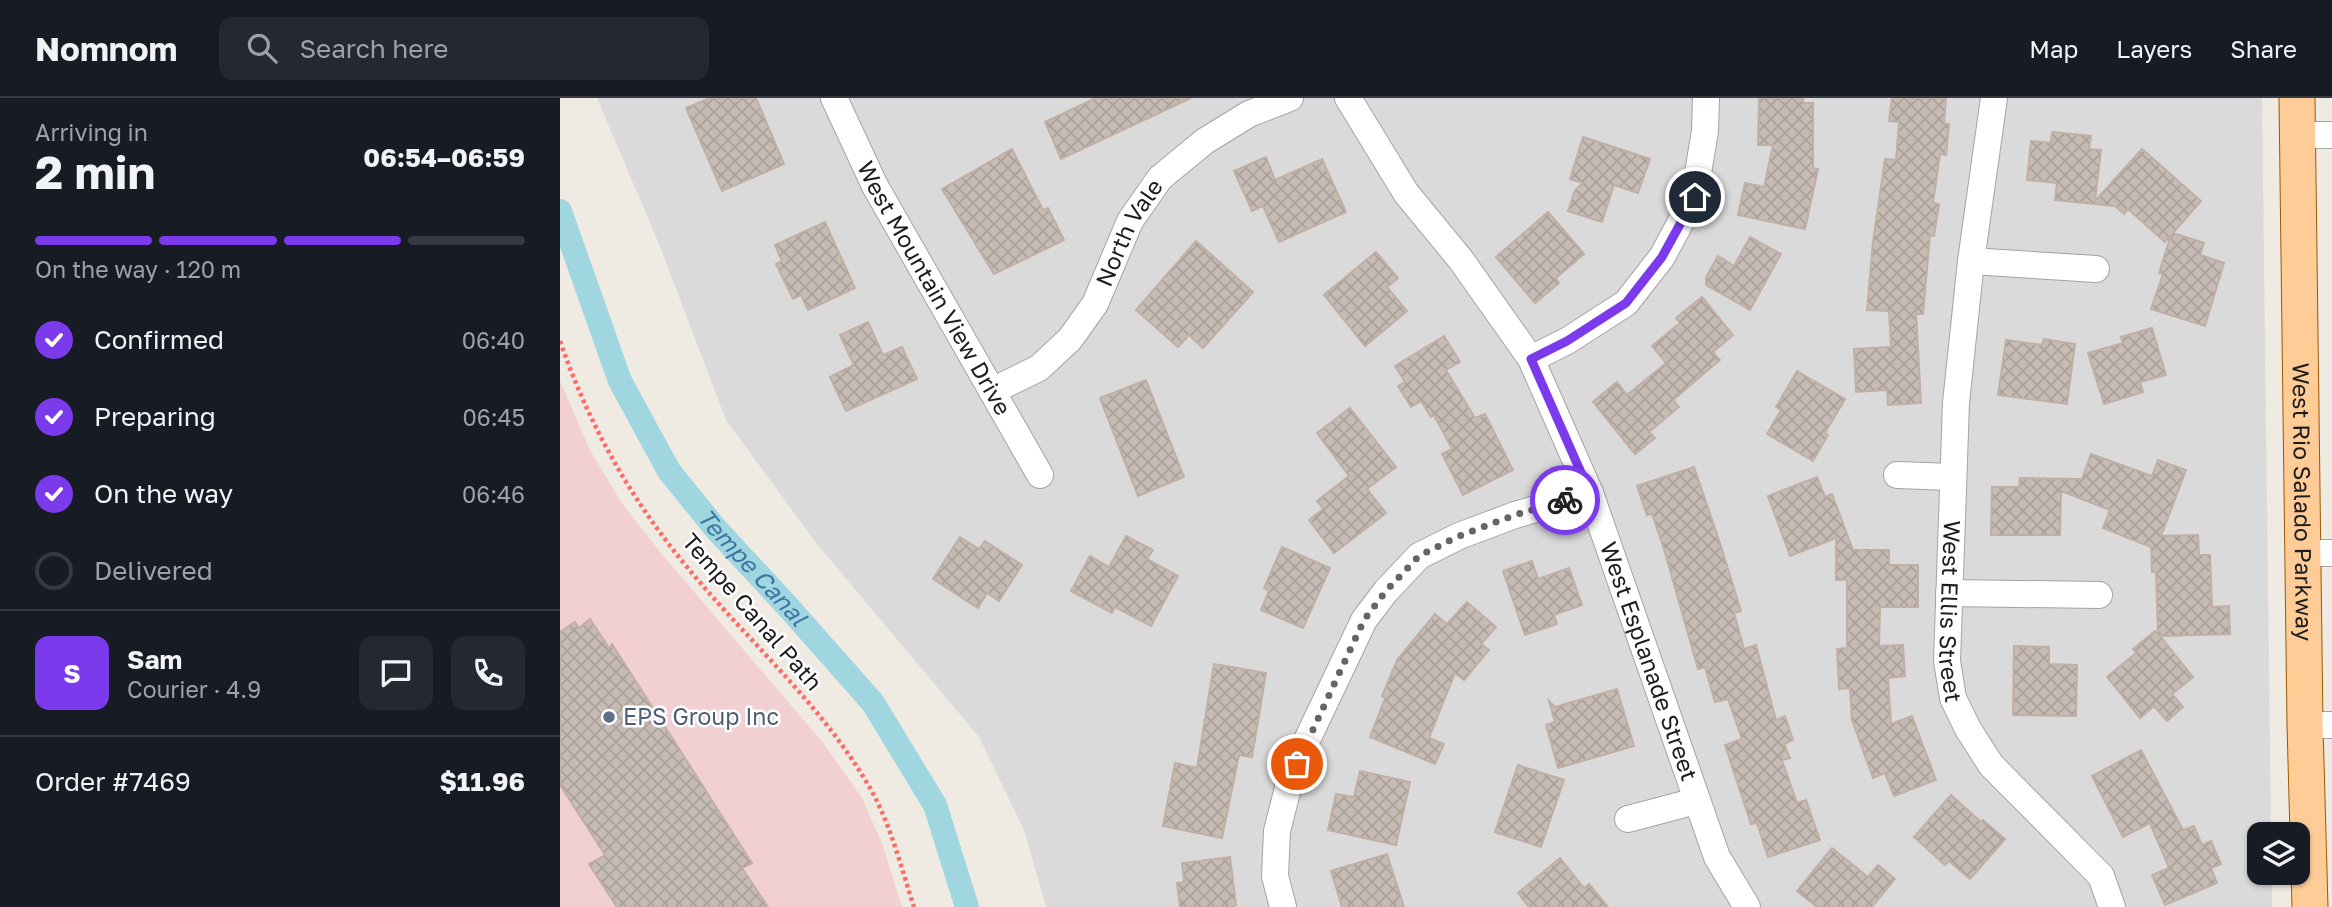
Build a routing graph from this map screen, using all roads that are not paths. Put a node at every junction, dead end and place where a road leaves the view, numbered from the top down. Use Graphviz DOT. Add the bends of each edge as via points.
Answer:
graph roads {
  1 [pos="834,98"];
  2 [pos="1290,98"];
  3 [pos="1348,98"];
  4 [pos="1706,98"];
  5 [pos="1994,98"];
  6 [pos="2297,98"];
  7 [pos="2297,135"];
  8 [pos="2332,135"];
  9 [pos="1971,261"];
  10 [pos="2096,269"];
  11 [pos="1531,359"];
  12 [pos="992,391"];
  13 [pos="1040,475"];
  14 [pos="1897,475"];
  15 [pos="1952,477"];
  16 [pos="1590,493"];
  17 [pos="2317,553"];
  18 [pos="1949,593"];
  19 [pos="2099,595"];
  20 [pos="2318,725"];
  21 [pos="1696,801"];
  22 [pos="1628,819"];
  23 [pos="2317,886"];
  24 [pos="1283,907"];
  25 [pos="1747,907"];
  26 [pos="2112,907"];
  1 -- 12 [label="street, West Mountain View Drive" via="874,186"];
  2 -- 12 [label="street, North Vale" via="1250,114 1205,141 1160,178 1130,221 1095,304 1070,339 1039,368"];
  3 -- 11 [label="street, West Esplanade Street" via="1406,193 1461,260"];
  4 -- 11 [label="street" via="1695,197 1662,257 1626,303"];
  5 -- 9 [label="street, West Ellis Street"];
  6 -- 7 [label="main road, West Rio Salado Parkway"];
  7 -- 8 [label="street"];
  7 -- 17 [label="main road, West Rio Salado Parkway"];
  9 -- 10 [label="street"];
  9 -- 15 [label="street, West Ellis Street"];
  11 -- 16 [label="street, West Esplanade Street"];
  12 -- 13 [label="street, West Mountain View Drive"];
  14 -- 15 [label="street"];
  15 -- 18 [label="street, West Ellis Street"];
  16 -- 21 [label="street, West Esplanade Street"];
  16 -- 24 [label="street" via="1492,523 1419,556 1364,620 1288,788 1277,831 1275,876"];
  17 -- 20 [label="main road, West Rio Salado Parkway"];
  18 -- 19 [label="street"];
  18 -- 26 [label="street, West Ellis Street" via="1947,661 1953,698 1968,729 1991,765 2101,876"];
  20 -- 23 [label="main road, West Rio Salado Parkway"];
  21 -- 22 [label="street"];
  21 -- 25 [label="street, West Esplanade Street" via="1717,858"];
}
